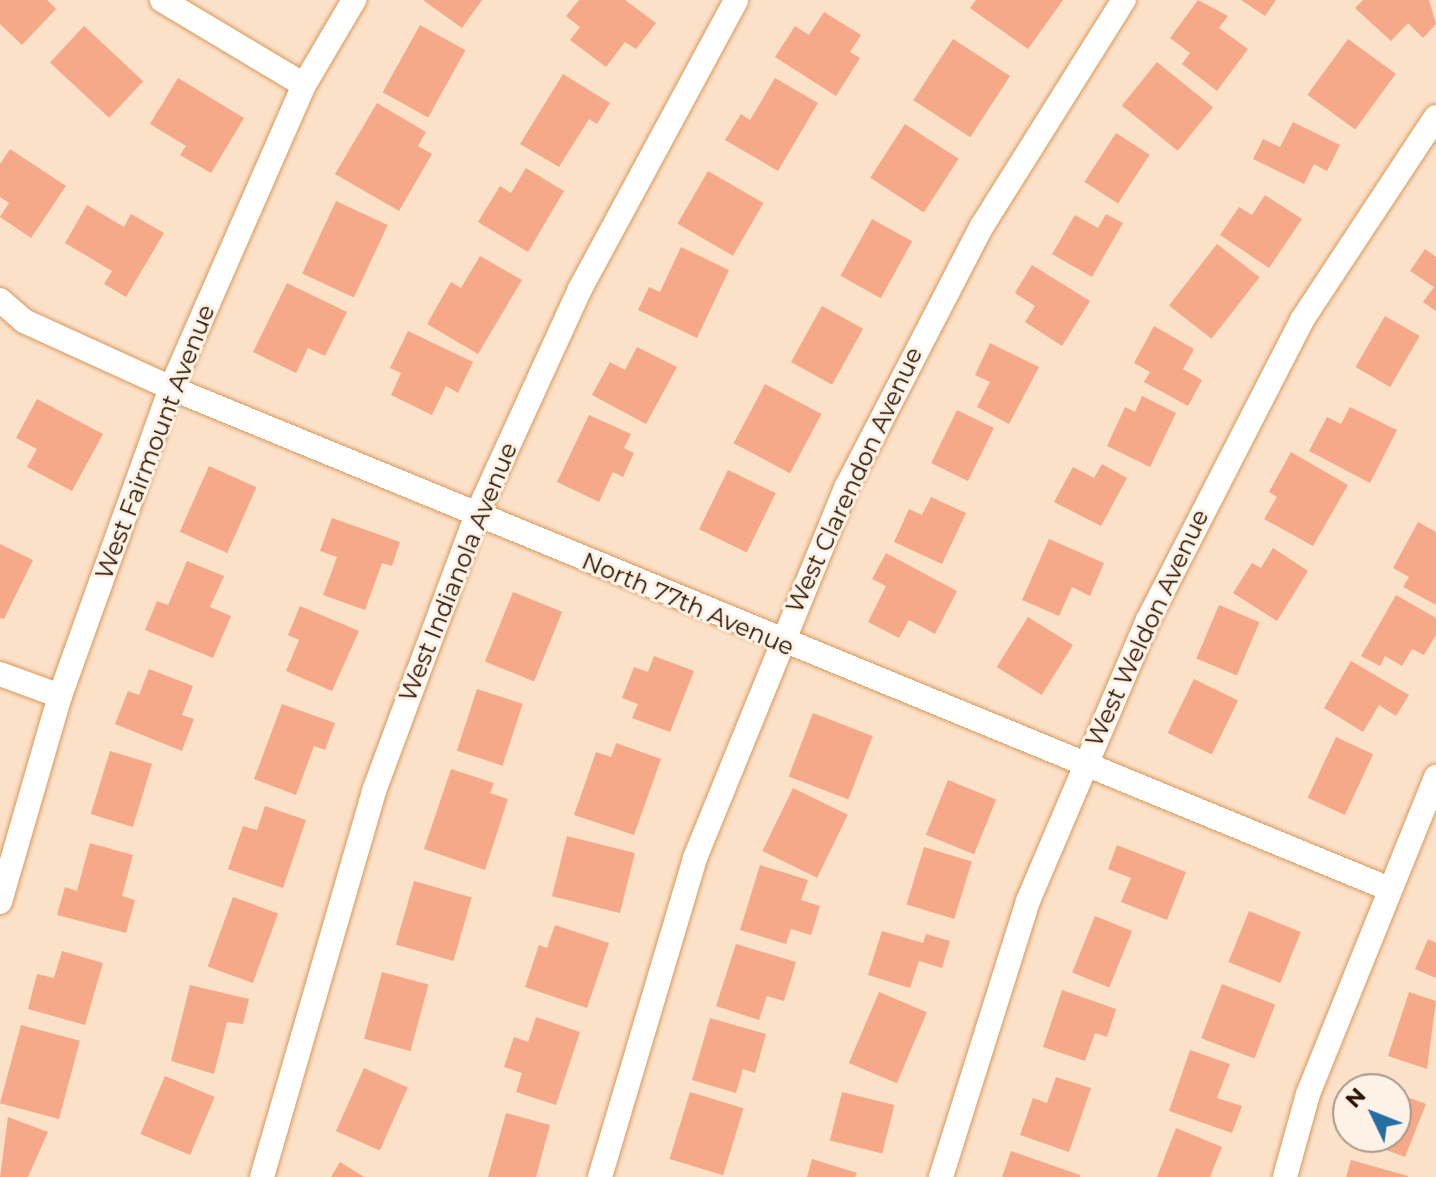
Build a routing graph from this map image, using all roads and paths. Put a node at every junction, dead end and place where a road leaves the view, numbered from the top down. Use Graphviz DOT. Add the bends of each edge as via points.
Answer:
graph roads {
  1 [pos="162,0"];
  2 [pos="354,0"];
  3 [pos="736,0"];
  4 [pos="1124,0"];
  5 [pos="304,85"];
  6 [pos="1436,117"];
  7 [pos="0,300"];
  8 [pos="171,388"];
  9 [pos="477,514"];
  10 [pos="780,643"];
  11 [pos="0,674"];
  12 [pos="60,696"];
  13 [pos="1082,765"];
  14 [pos="1436,777"];
  15 [pos="1387,888"];
  16 [pos="0,902"];
  17 [pos="262,1177"];
  18 [pos="600,1177"];
  19 [pos="941,1177"];
  20 [pos="1285,1177"];
  1 -- 5 [label="street"];
  2 -- 5 [label="street, West Fairmount Avenue"];
  3 -- 9 [label="street, West Indianola Avenue" via="580,289"];
  4 -- 10 [label="street, West Clarendon Avenue" via="911,354"];
  5 -- 8 [label="street, West Fairmount Avenue"];
  6 -- 13 [label="street, West Weldon Avenue" via="1302,320"];
  7 -- 8 [label="street, North 77th Avenue" via="24,321"];
  8 -- 9 [label="street, North 77th Avenue"];
  8 -- 12 [label="street, West Fairmount Avenue"];
  9 -- 10 [label="street, North 77th Avenue"];
  9 -- 17 [label="street, West Indianola Avenue" via="374,791"];
  10 -- 13 [label="street, North 77th Avenue"];
  10 -- 18 [label="street, West Clarendon Avenue" via="695,858"];
  11 -- 12 [label="street"];
  12 -- 16 [label="street, West Fairmount Avenue"];
  13 -- 15 [label="street, North 77th Avenue"];
  13 -- 19 [label="street, West Weldon Avenue" via="975,1053"];
  14 -- 15 [label="street"];
  15 -- 20 [label="street" via="1308,1094"];
}
